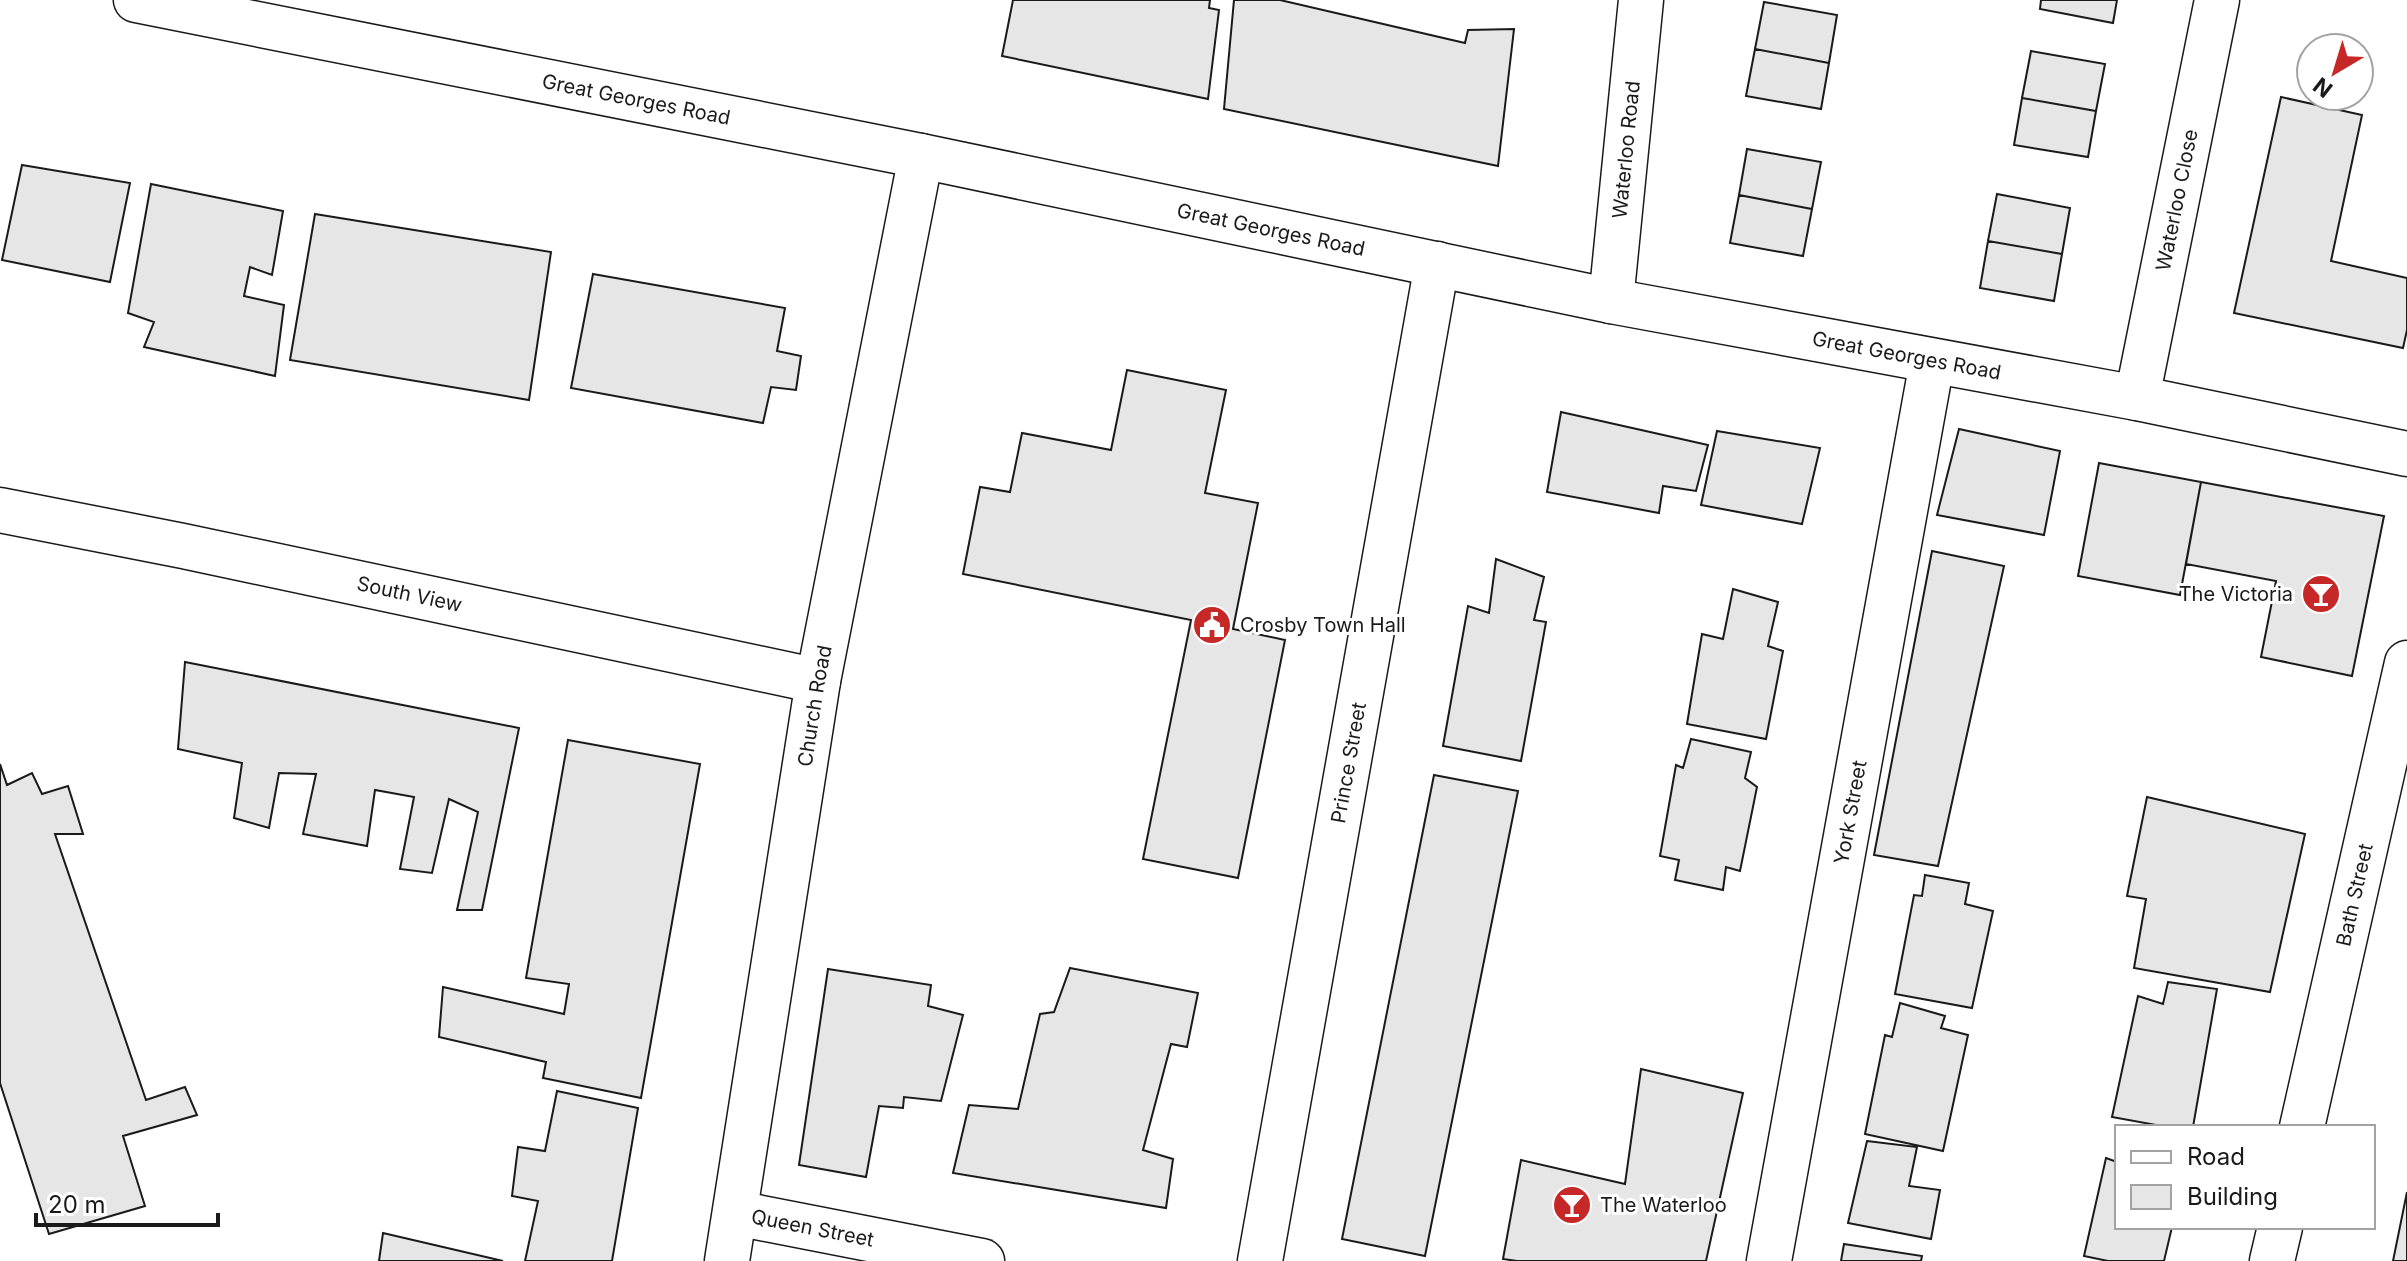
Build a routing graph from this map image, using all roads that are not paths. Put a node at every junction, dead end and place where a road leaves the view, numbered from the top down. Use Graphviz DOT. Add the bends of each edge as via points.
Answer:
graph roads {
  1 [pos="136,0"];
  2 [pos="1641,0"];
  3 [pos="2217,0"];
  4 [pos="921,156"];
  5 [pos="1437,264"];
  6 [pos="1611,301"];
  7 [pos="1932,362"];
  8 [pos="2137,398"];
  9 [pos="2407,454"];
  10 [pos="0,510"];
  11 [pos="2407,663"];
  12 [pos="818,681"];
  13 [pos="2302,1125"];
  14 [pos="736,1213"];
  15 [pos="2280,1229"];
  16 [pos="727,1261"];
  17 [pos="982,1261"];
  18 [pos="1260,1261"];
  19 [pos="1769,1261"];
  20 [pos="2272,1261"];
  1 -- 4 [label="street, Great Georges Road"];
  2 -- 6 [label="street, Waterloo Road"];
  3 -- 8 [label="street, Waterloo Close"];
  4 -- 5 [label="street, Great Georges Road"];
  4 -- 12 [label="street, Church Road"];
  5 -- 6 [label="street, Great Georges Road"];
  5 -- 18 [label="street, Prince Street"];
  6 -- 7 [label="street, Great Georges Road"];
  7 -- 8 [label="street, Great Georges Road"];
  7 -- 19 [label="street, York Street"];
  8 -- 9 [label="street, Great Georges Road"];
  10 -- 12 [label="street, South View"];
  11 -- 13 [label="street, Bath Street"];
  12 -- 14 [label="street, Church Road"];
  14 -- 16 [label="street, Church Road"];
  14 -- 17 [label="street, Queen Street"];
  15 -- 20 [label="street"];
}
